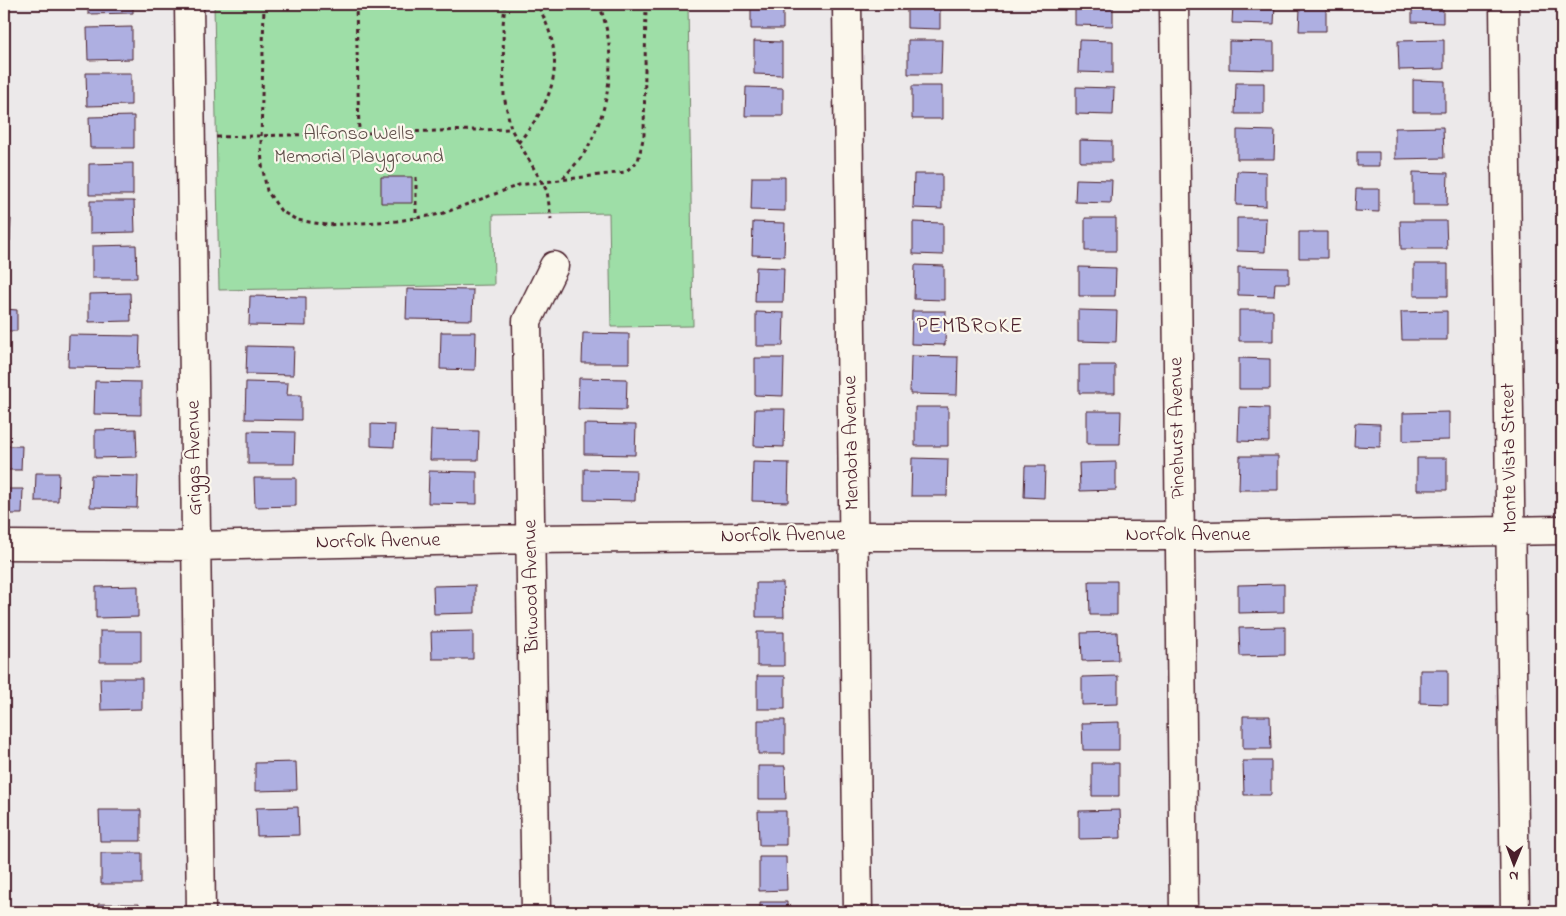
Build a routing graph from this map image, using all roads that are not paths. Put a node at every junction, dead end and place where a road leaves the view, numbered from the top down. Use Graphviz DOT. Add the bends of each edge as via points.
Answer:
graph roads {
  1 [pos="189,4"];
  2 [pos="847,4"];
  3 [pos="1174,4"];
  4 [pos="1504,4"];
  5 [pos="554,266"];
  6 [pos="1562,530"];
  7 [pos="1510,531"];
  8 [pos="1179,535"];
  9 [pos="854,536"];
  10 [pos="531,539"];
  11 [pos="4,546"];
  12 [pos="196,546"];
  13 [pos="201,912"];
  14 [pos="536,912"];
  15 [pos="858,912"];
  16 [pos="1184,912"];
  17 [pos="1515,912"];
  1 -- 12 [label="street, Griggs Avenue"];
  2 -- 9 [label="street, Mendota Avenue"];
  3 -- 8 [label="street, Pinehurst Avenue"];
  4 -- 7 [label="street, Monte Vista Street"];
  5 -- 10 [label="street, Birwood Avenue" via="527,321"];
  6 -- 7 [label="street, Norfolk Avenue"];
  7 -- 8 [label="street, Norfolk Avenue"];
  7 -- 17 [label="street, Monte Vista Street"];
  8 -- 9 [label="street, Norfolk Avenue"];
  8 -- 16 [label="street, Pinehurst Avenue"];
  9 -- 10 [label="street, Norfolk Avenue"];
  9 -- 15 [label="street, Mendota Avenue"];
  10 -- 12 [label="street, Norfolk Avenue"];
  10 -- 14 [label="street, Birwood Avenue"];
  11 -- 12 [label="street, Norfolk Avenue"];
  12 -- 13 [label="street, Griggs Avenue"];
}
